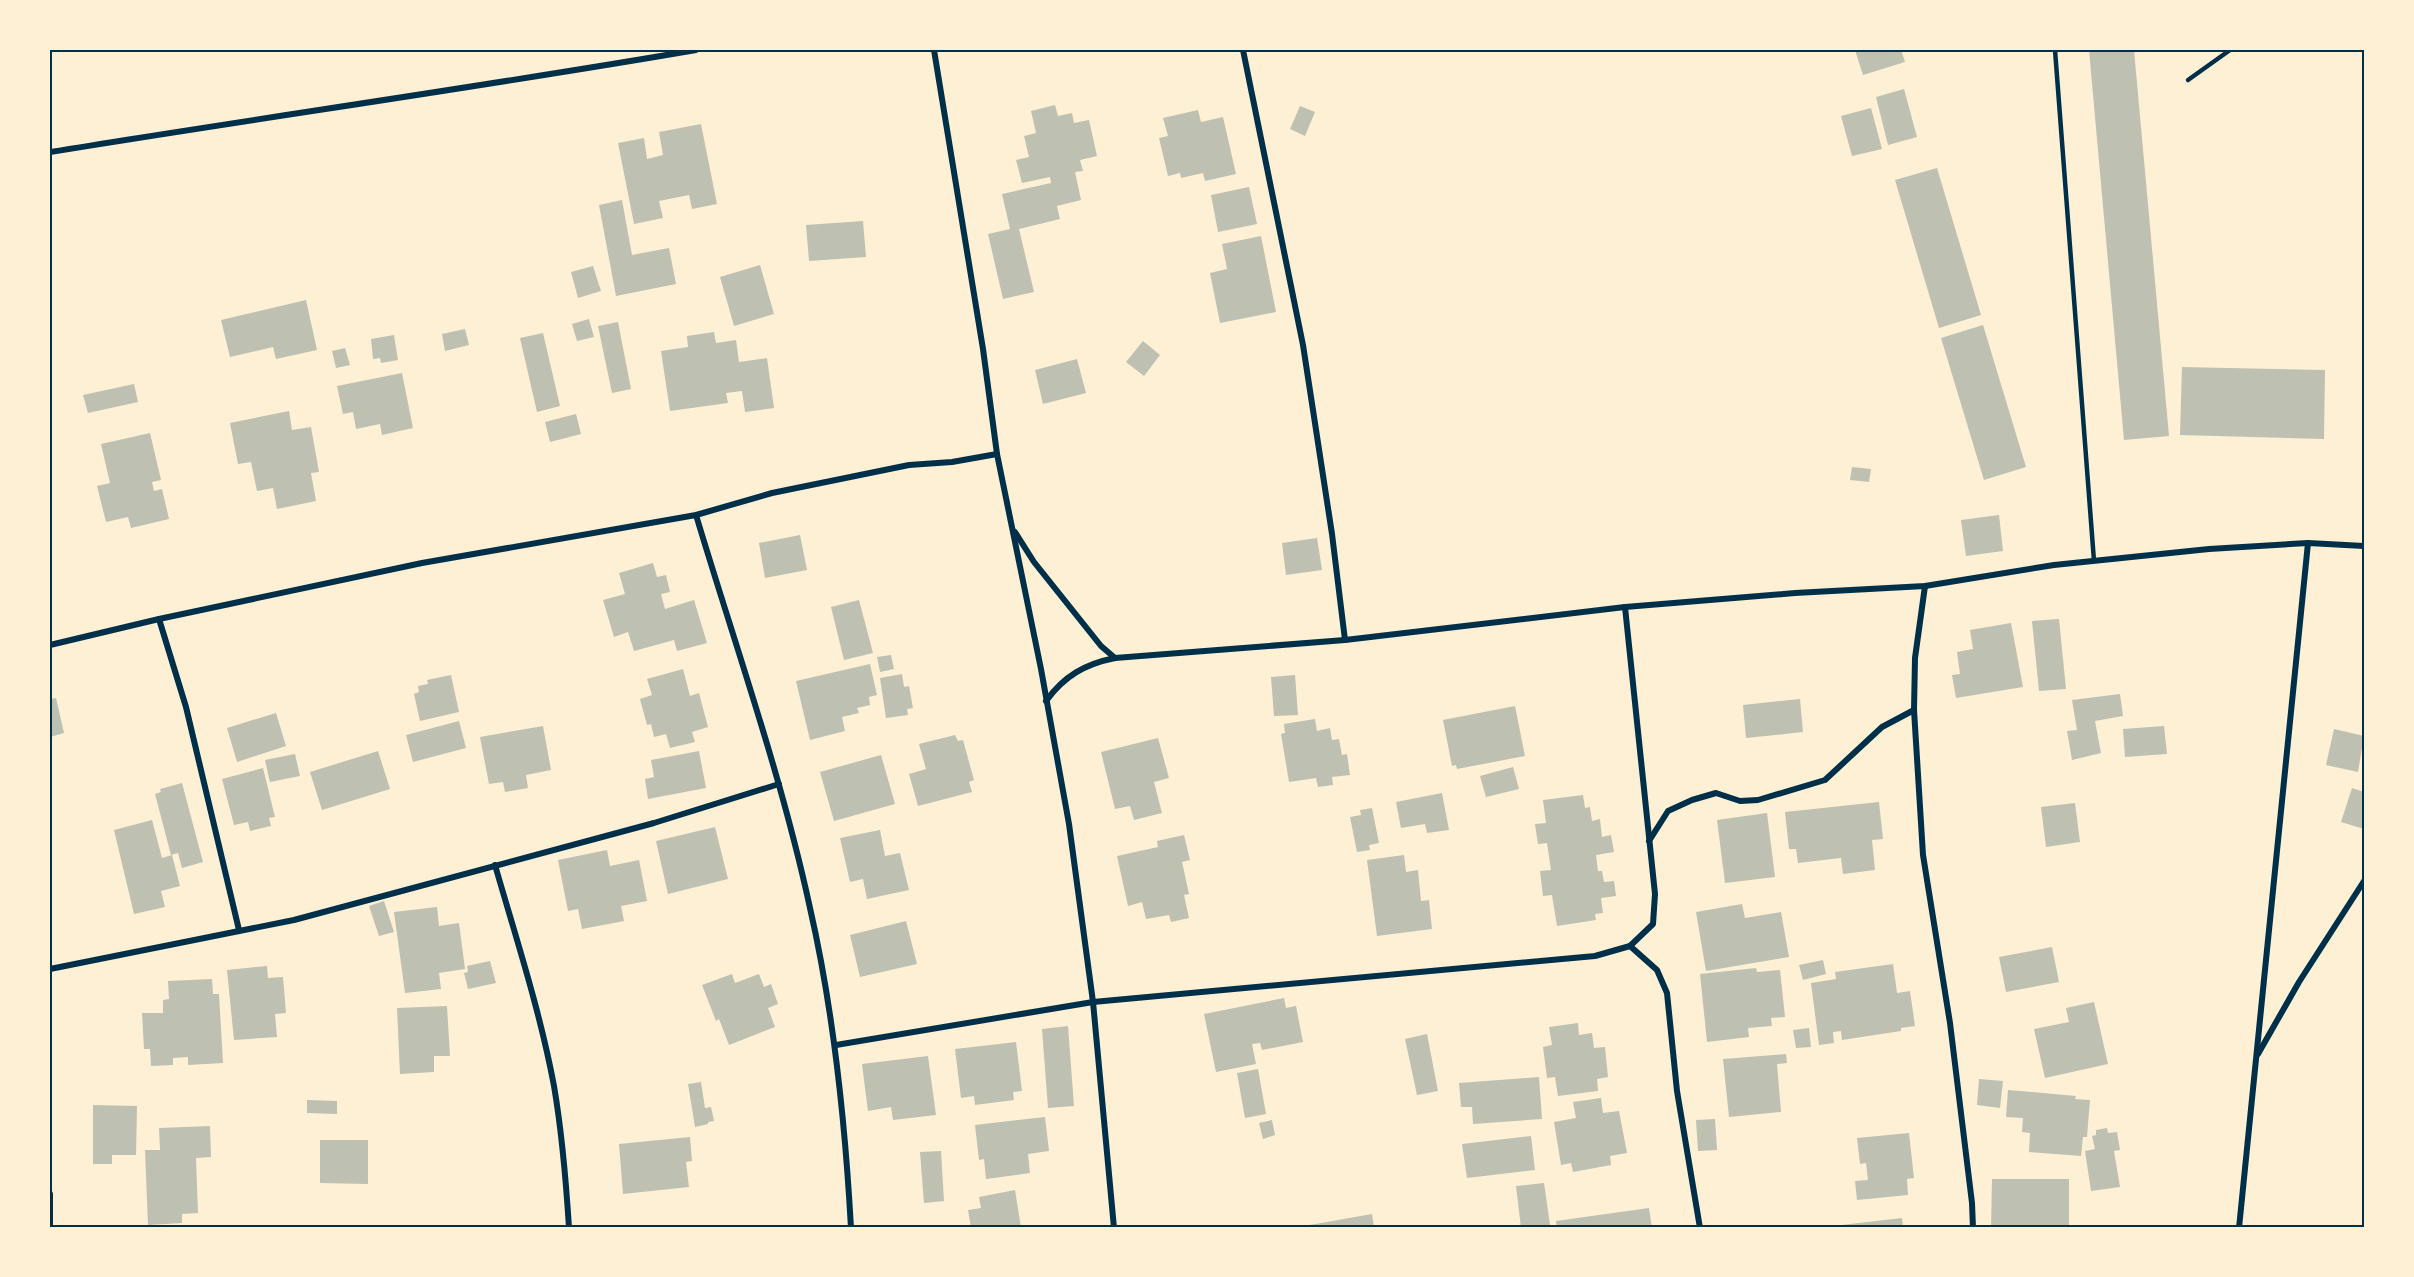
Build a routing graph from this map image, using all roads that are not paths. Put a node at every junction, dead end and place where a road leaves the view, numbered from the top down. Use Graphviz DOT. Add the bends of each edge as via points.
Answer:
graph roads {
  1 [pos="696,50"];
  2 [pos="934,50"];
  3 [pos="1243,50"];
  4 [pos="2055,50"];
  5 [pos="2230,50"];
  6 [pos="2188,80"];
  7 [pos="50,152"];
  8 [pos="998,454"];
  9 [pos="696,515"];
  10 [pos="1012,528"];
  11 [pos="2308,543"];
  12 [pos="2364,546"];
  13 [pos="2094,561"];
  14 [pos="1925,586"];
  15 [pos="1626,607"];
  16 [pos="159,619"];
  17 [pos="1345,640"];
  18 [pos="50,645"];
  19 [pos="1115,658"];
  20 [pos="1046,701"];
  21 [pos="1914,710"];
  22 [pos="779,784"];
  23 [pos="1649,842"];
  24 [pos="495,865"];
  25 [pos="2364,881"];
  26 [pos="239,930"];
  27 [pos="1630,946"];
  28 [pos="51,969"];
  29 [pos="50,979"];
  30 [pos="1093,1002"];
  31 [pos="836,1045"];
  32 [pos="2256,1057"];
  33 [pos="50,1194"];
  34 [pos="50,1227"];
  35 [pos="569,1227"];
  36 [pos="850,1227"];
  37 [pos="1114,1227"];
  38 [pos="1700,1227"];
  39 [pos="1973,1227"];
  40 [pos="2239,1227"];
  1 -- 7 [label="street"];
  2 -- 8 [label="street"];
  3 -- 17 [label="street" via="1303,345"];
  4 -- 13 [label="lane"];
  5 -- 6 [label="lane"];
  8 -- 9 [label="street" via="897,467 772,493"];
  8 -- 10 [label="street"];
  9 -- 16 [label="street" via="422,563"];
  9 -- 22 [label="street"];
  10 -- 19 [label="street" via="1034,562"];
  10 -- 20 [label="street"];
  11 -- 12 [label="street"];
  11 -- 13 [label="street"];
  11 -- 32 [label="street"];
  13 -- 14 [label="street"];
  14 -- 15 [label="street"];
  14 -- 21 [label="street" via="1915,658"];
  15 -- 17 [label="street"];
  15 -- 23 [label="street"];
  16 -- 18 [label="street"];
  16 -- 26 [label="street" via="186,707"];
  17 -- 19 [label="street"];
  19 -- 20 [label="street" via="1094,662 1074,672"];
  20 -- 30 [label="street" via="1071,835"];
  21 -- 23 [label="street" via="1876,731 1824,780 1758,800 1740,801 1716,793 1692,800 1668,811"];
  21 -- 39 [label="street" via="1923,855 1950,1023"];
  22 -- 24 [label="street" via="654,823"];
  22 -- 31 [label="street" via="811,908"];
  23 -- 27 [label="street" via="1655,894 1653,924"];
  24 -- 26 [label="street" via="294,920"];
  24 -- 35 [label="street" via="534,1000 554,1087"];
  25 -- 32 [label="street"];
  26 -- 28 [label="street"];
  27 -- 30 [label="street" via="1595,956"];
  27 -- 38 [label="street" via="1657,970 1667,993 1677,1091"];
  28 -- 29 [label="street"];
  30 -- 31 [label="street"];
  30 -- 37 [label="street"];
  31 -- 36 [label="street"];
  32 -- 40 [label="street"];
  33 -- 34 [label="street"];
}
